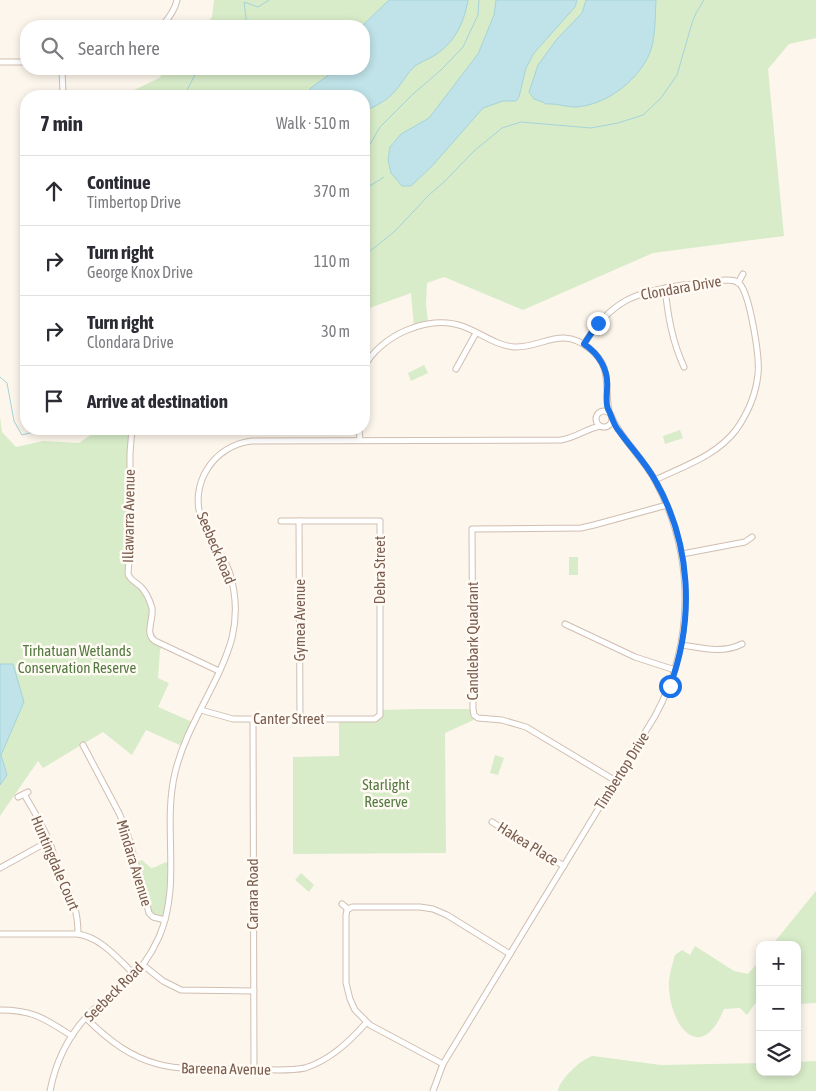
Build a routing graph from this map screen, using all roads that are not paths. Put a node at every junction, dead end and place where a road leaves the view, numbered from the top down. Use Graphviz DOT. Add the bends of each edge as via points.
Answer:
graph roads {
  1 [pos="177,0"];
  2 [pos="167,20"];
  3 [pos="0,62"];
  4 [pos="20,62"];
  5 [pos="62,75"];
  6 [pos="64,90"];
  7 [pos="743,274"];
  8 [pos="738,283"];
  9 [pos="665,288"];
  10 [pos="476,333"];
  11 [pos="584,344"];
  12 [pos="370,356"];
  13 [pos="684,367"];
  14 [pos="456,369"];
  15 [pos="606,399"];
  16 [pos="609,411"];
  17 [pos="600,412"];
  18 [pos="596,418"];
  19 [pos="613,420"];
  20 [pos="600,426"];
  21 [pos="608,426"];
  22 [pos="590,428"];
  23 [pos="618,431"];
  24 [pos="132,435"];
  25 [pos="360,435"];
  26 [pos="360,440"];
  27 [pos="655,480"];
  28 [pos="667,505"];
  29 [pos="281,521"];
  30 [pos="299,521"];
  31 [pos="752,537"];
  32 [pos="682,554"];
  33 [pos="565,624"];
  34 [pos="742,644"];
  35 [pos="682,645"];
  36 [pos="675,670"];
  37 [pos="219,671"];
  38 [pos="201,710"];
  39 [pos="378,717"];
  40 [pos="253,719"];
  41 [pos="300,719"];
  42 [pos="83,745"];
  43 [pos="616,781"];
  44 [pos="23,794"];
  45 [pos="492,822"];
  46 [pos="49,841"];
  47 [pos="564,866"];
  48 [pos="1,870"];
  49 [pos="342,904"];
  50 [pos="348,909"];
  51 [pos="165,920"];
  52 [pos="0,934"];
  53 [pos="78,934"];
  54 [pos="510,954"];
  55 [pos="143,964"];
  56 [pos="135,975"];
  57 [pos="254,991"];
  58 [pos="0,1010"];
  59 [pos="86,1018"];
  60 [pos="366,1023"];
  61 [pos="72,1036"];
  62 [pos="442,1064"];
  63 [pos="254,1069"];
  64 [pos="50,1091"];
  65 [pos="433,1091"];
  1 -- 2 [label="street"];
  3 -- 4 [label="street"];
  5 -- 6 [label="street"];
  7 -- 8 [label="street, Clondara Drive"];
  8 -- 9 [label="street, Clondara Drive" via="726,280"];
  8 -- 27 [label="street, Clondara Drive" via="744,293 758,355 757,382 750,404 734,432 716,449"];
  9 -- 11 [label="street, Clondara Drive" via="641,293 615,308 598,323"];
  9 -- 13 [label="street" via="669,326"];
  10 -- 11 [label="street" via="513,347 561,338"];
  10 -- 12 [label="street" via="448,323 419,326 378,348"];
  10 -- 14 [label="street"];
  11 -- 15 [label="street" via="597,355 605,369"];
  15 -- 16 [label="street"];
  15 -- 17 [label="street"];
  16 -- 17 [label="street"];
  16 -- 19 [label="street"];
  17 -- 18 [label="street"];
  18 -- 20 [label="street"];
  18 -- 22 [label="street"];
  19 -- 21 [label="street"];
  19 -- 23 [label="street, Timbertop Drive"];
  20 -- 21 [label="street"];
  20 -- 22 [label="street, Seebeck Road"];
  21 -- 23 [label="street, Timbertop Drive"];
  22 -- 26 [label="street, Seebeck Road" via="561,440"];
  23 -- 27 [label="street, Timbertop Drive"];
  24 -- 37 [label="street, Illawarra Avenue" via="128,574 149,599 152,611 150,636"];
  25 -- 26 [label="street"];
  26 -- 37 [label="street, Seebeck Road" via="241,442 222,452 207,469 199,488 200,512 205,528 226,564 235,598 232,637"];
  27 -- 28 [label="street, Timbertop Drive"];
  28 -- 32 [label="street, Timbertop Drive"];
  28 -- 43 [label="street, Candlebark Quadrant" via="585,527 471,526 474,715 526,727"];
  29 -- 30 [label="street, Debra Street"];
  30 -- 39 [label="street, Debra Street" via="380,521"];
  30 -- 41 [label="street, Gymea Avenue"];
  31 -- 32 [label="street" via="745,542"];
  32 -- 35 [label="street, Timbertop Drive" via="686,604"];
  33 -- 36 [label="street" via="635,657"];
  34 -- 35 [label="street" via="722,650"];
  35 -- 36 [label="street, Timbertop Drive"];
  36 -- 43 [label="street, Timbertop Drive" via="658,711"];
  37 -- 38 [label="street, Seebeck Road"];
  38 -- 40 [label="street, Canter Street" via="226,718"];
  38 -- 51 [label="street, Seebeck Road" via="174,775 171,883"];
  39 -- 41 [label="street, Canter Street"];
  40 -- 41 [label="street, Canter Street"];
  40 -- 57 [label="street, Carrara Road"];
  42 -- 51 [label="street, Mindara Avenue" via="124,823 149,913"];
  43 -- 47 [label="street, Timbertop Drive"];
  44 -- 46 [label="street, Huntingdale Court"];
  45 -- 47 [label="street, Hakea Place"];
  46 -- 48 [label="street"];
  46 -- 53 [label="street, Huntingdale Court" via="75,903"];
  47 -- 54 [label="street, Timbertop Drive"];
  49 -- 50 [label="street"];
  50 -- 54 [label="street" via="433,909"];
  50 -- 60 [label="street" via="347,988 353,1006"];
  51 -- 55 [label="street, Seebeck Road" via="152,952"];
  52 -- 53 [label="street"];
  53 -- 56 [label="street" via="102,944"];
  54 -- 62 [label="street, Timbertop Drive"];
  55 -- 56 [label="street, Seebeck Road"];
  55 -- 57 [label="street" via="163,981 182,990"];
  56 -- 59 [label="street, Seebeck Road"];
  57 -- 63 [label="street, Carrara Road"];
  58 -- 61 [label="street" via="33,1013"];
  59 -- 61 [label="street, Seebeck Road"];
  59 -- 63 [label="street, Bareena Avenue" via="118,1046 152,1063 187,1070"];
  60 -- 62 [label="street"];
  60 -- 63 [label="street, Bareena Avenue" via="341,1048 313,1065 296,1069"];
  61 -- 64 [label="street, Seebeck Road"];
  62 -- 65 [label="street, Timbertop Drive"];
}
